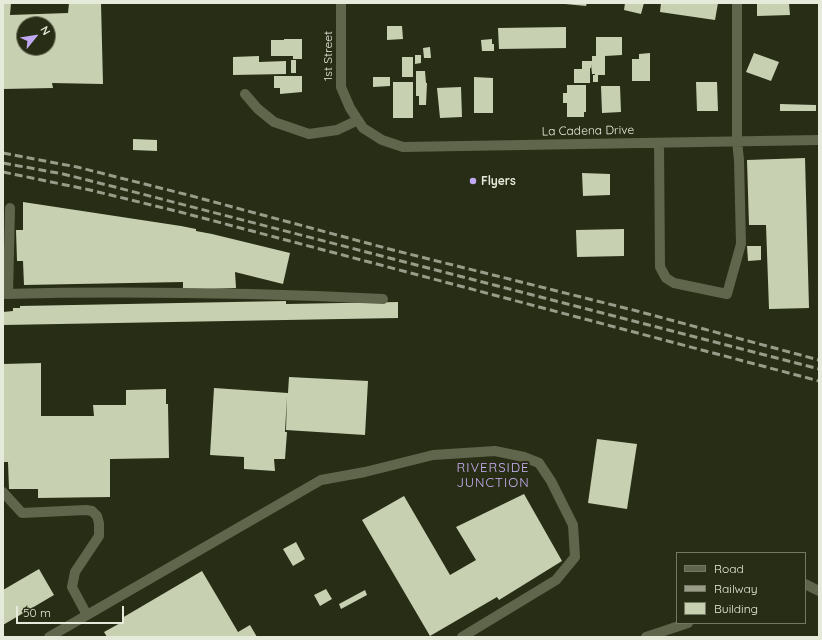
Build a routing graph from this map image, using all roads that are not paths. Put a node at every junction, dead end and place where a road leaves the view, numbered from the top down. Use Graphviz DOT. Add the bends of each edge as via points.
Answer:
graph roads {
  1 [pos="341,3"];
  2 [pos="737,3"];
  3 [pos="245,94"];
  4 [pos="360,124"];
  5 [pos="819,140"];
  6 [pos="737,141"];
  7 [pos="659,142"];
  8 [pos="10,208"];
  9 [pos="6,294"];
  10 [pos="383,299"];
  11 [pos="3,492"];
  12 [pos="806,584"];
  13 [pos="819,591"];
  14 [pos="87,615"];
  15 [pos="685,624"];
  16 [pos="49,637"];
  17 [pos="462,637"];
  18 [pos="646,637"];
  1 -- 4 [label="street, 1st Street" via="341,87"];
  2 -- 6 [label="street"];
  3 -- 4 [label="street" via="274,122 309,134"];
  4 -- 7 [label="street, La Cadena Drive" via="382,140 403,147"];
  5 -- 6 [label="street, La Cadena Drive"];
  6 -- 7 [label="street, La Cadena Drive"];
  6 -- 7 [label="street" via="740,160 741,244 727,294 674,283 666,278 660,268"];
  8 -- 9 [label="street"];
  9 -- 10 [label="street" via="285,295"];
  11 -- 14 [label="street" via="22,513 86,510 97,516 99,536 75,572 72,587"];
  12 -- 13 [label="street"];
  14 -- 16 [label="street"];
  14 -- 17 [label="street" via="321,480 433,455 495,451 524,456 539,463 551,481 573,525 575,557 556,580"];
  15 -- 18 [label="street"];
}
